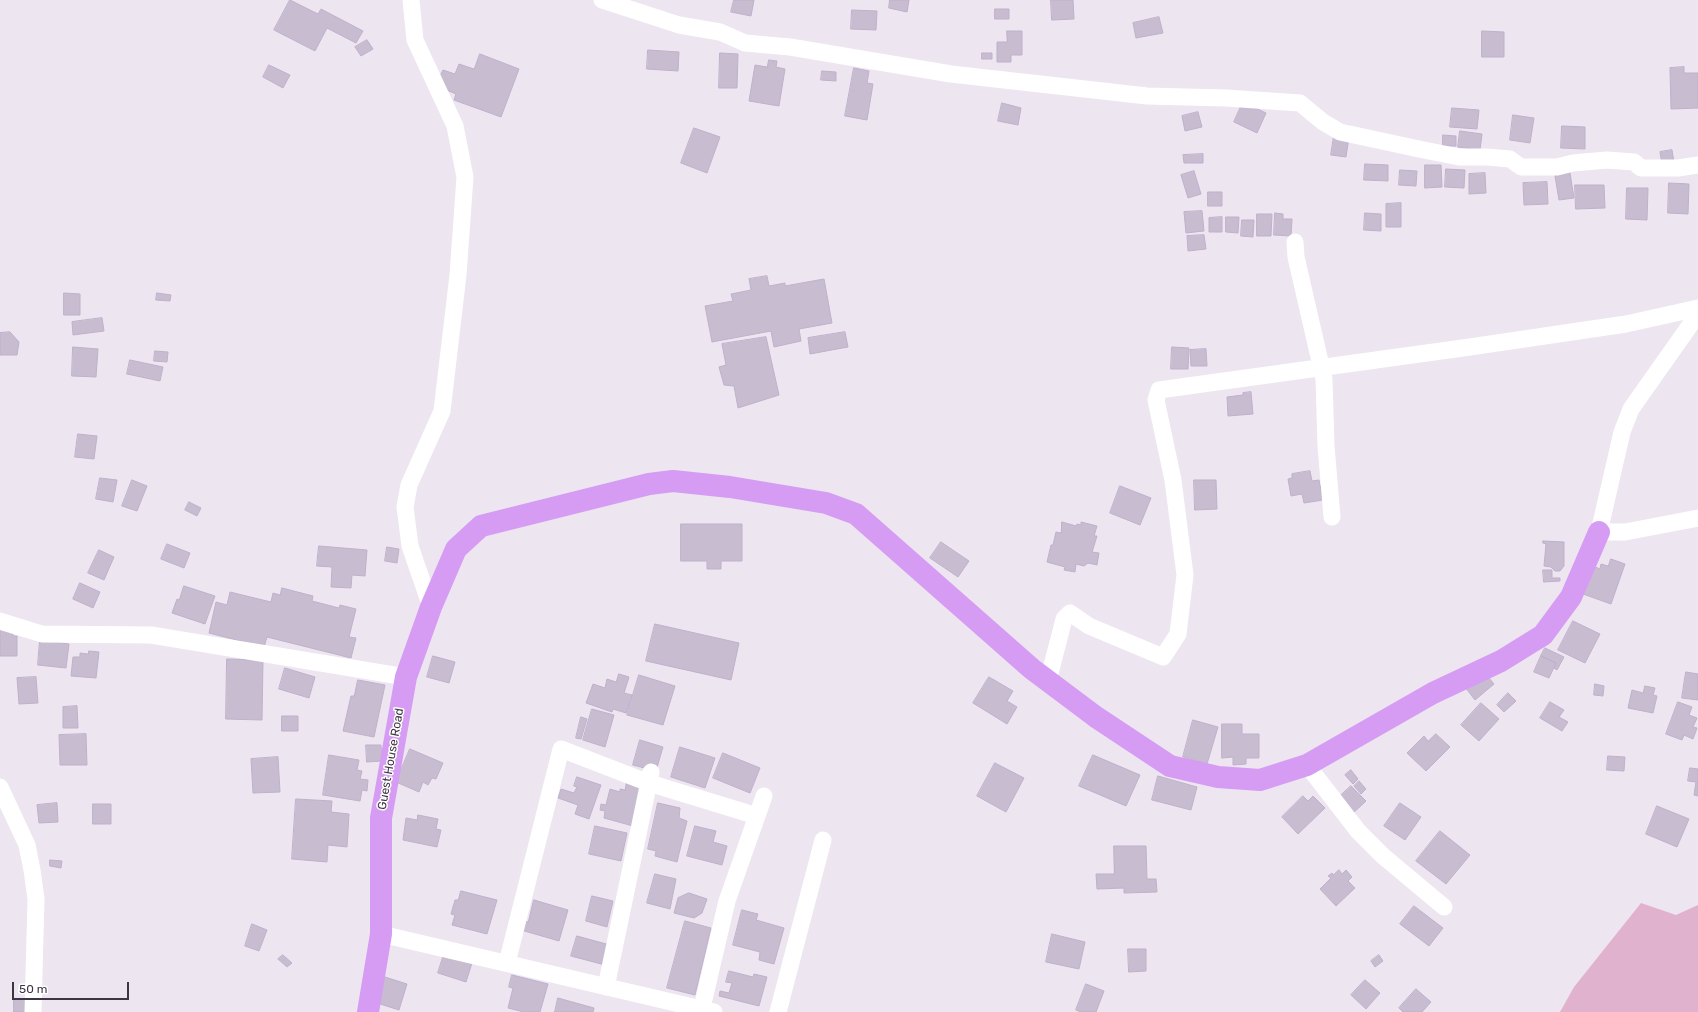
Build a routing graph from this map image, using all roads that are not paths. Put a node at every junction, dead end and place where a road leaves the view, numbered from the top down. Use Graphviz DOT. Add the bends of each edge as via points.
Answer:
graph roads {
  1 [pos="411,0"];
  2 [pos="602,0"];
  3 [pos="1698,165"];
  4 [pos="1295,242"];
  5 [pos="1698,308"];
  6 [pos="1698,314"];
  7 [pos="1321,367"];
  8 [pos="1332,517"];
  9 [pos="1698,518"];
  10 [pos="1599,532"];
  11 [pos="431,607"];
  12 [pos="0,621"];
  13 [pos="406,677"];
  14 [pos="1048,681"];
  15 [pos="1307,765"];
  16 [pos="650,777"];
  17 [pos="0,787"];
  18 [pos="764,796"];
  19 [pos="757,816"];
  20 [pos="823,840"];
  21 [pos="1444,907"];
  22 [pos="381,934"];
  23 [pos="507,963"];
  24 [pos="606,987"];
  25 [pos="706,1011"];
  26 [pos="33,1012"];
  27 [pos="368,1012"];
  28 [pos="778,1012"];
  1 -- 11 [label="street" via="415,40 455,126 465,177 458,275 442,411 409,485 405,507 410,546"];
  2 -- 3 [label="street" via="679,25 720,32 745,43 790,46 951,74 1147,96 1232,98 1300,104 1340,132 1459,157 1510,159 1521,167 1557,167 1607,160 1634,162 1640,168"];
  4 -- 7 [label="street" via="1296,257"];
  5 -- 7 [label="street" via="1626,324"];
  6 -- 10 [label="street" via="1631,410 1622,432"];
  7 -- 8 [label="street" via="1324,379"];
  7 -- 14 [label="street" via="1159,390 1156,400 1173,480 1185,575 1178,634 1163,657 1089,626 1070,613 1064,619"];
  9 -- 10 [label="street" via="1625,532"];
  10 -- 15 [label="main road" via="1572,597 1543,635 1501,661 1433,694"];
  11 -- 13 [label="main road, Guest House Road"];
  11 -- 14 [label="main road, Guest House Road" via="456,549 481,526 650,484 673,481 730,487 826,503 856,514"];
  12 -- 13 [label="street" via="42,634 151,635"];
  13 -- 22 [label="main road, Guest House Road" via="381,818"];
  14 -- 15 [label="main road" via="1096,717 1170,766 1218,777 1260,780"];
  15 -- 21 [label="street" via="1358,831 1383,856"];
  16 -- 19 [label="street"];
  16 -- 23 [label="street" via="561,749"];
  16 -- 24 [label="street"];
  17 -- 26 [label="street" via="27,845 32,870 36,899"];
  18 -- 19 [label="street"];
  19 -- 25 [label="street" via="726,901"];
  20 -- 28 [label="street"];
  22 -- 23 [label="street"];
  22 -- 27 [label="main road, Guest House Road"];
  23 -- 24 [label="street"];
  24 -- 25 [label="street"];
}
